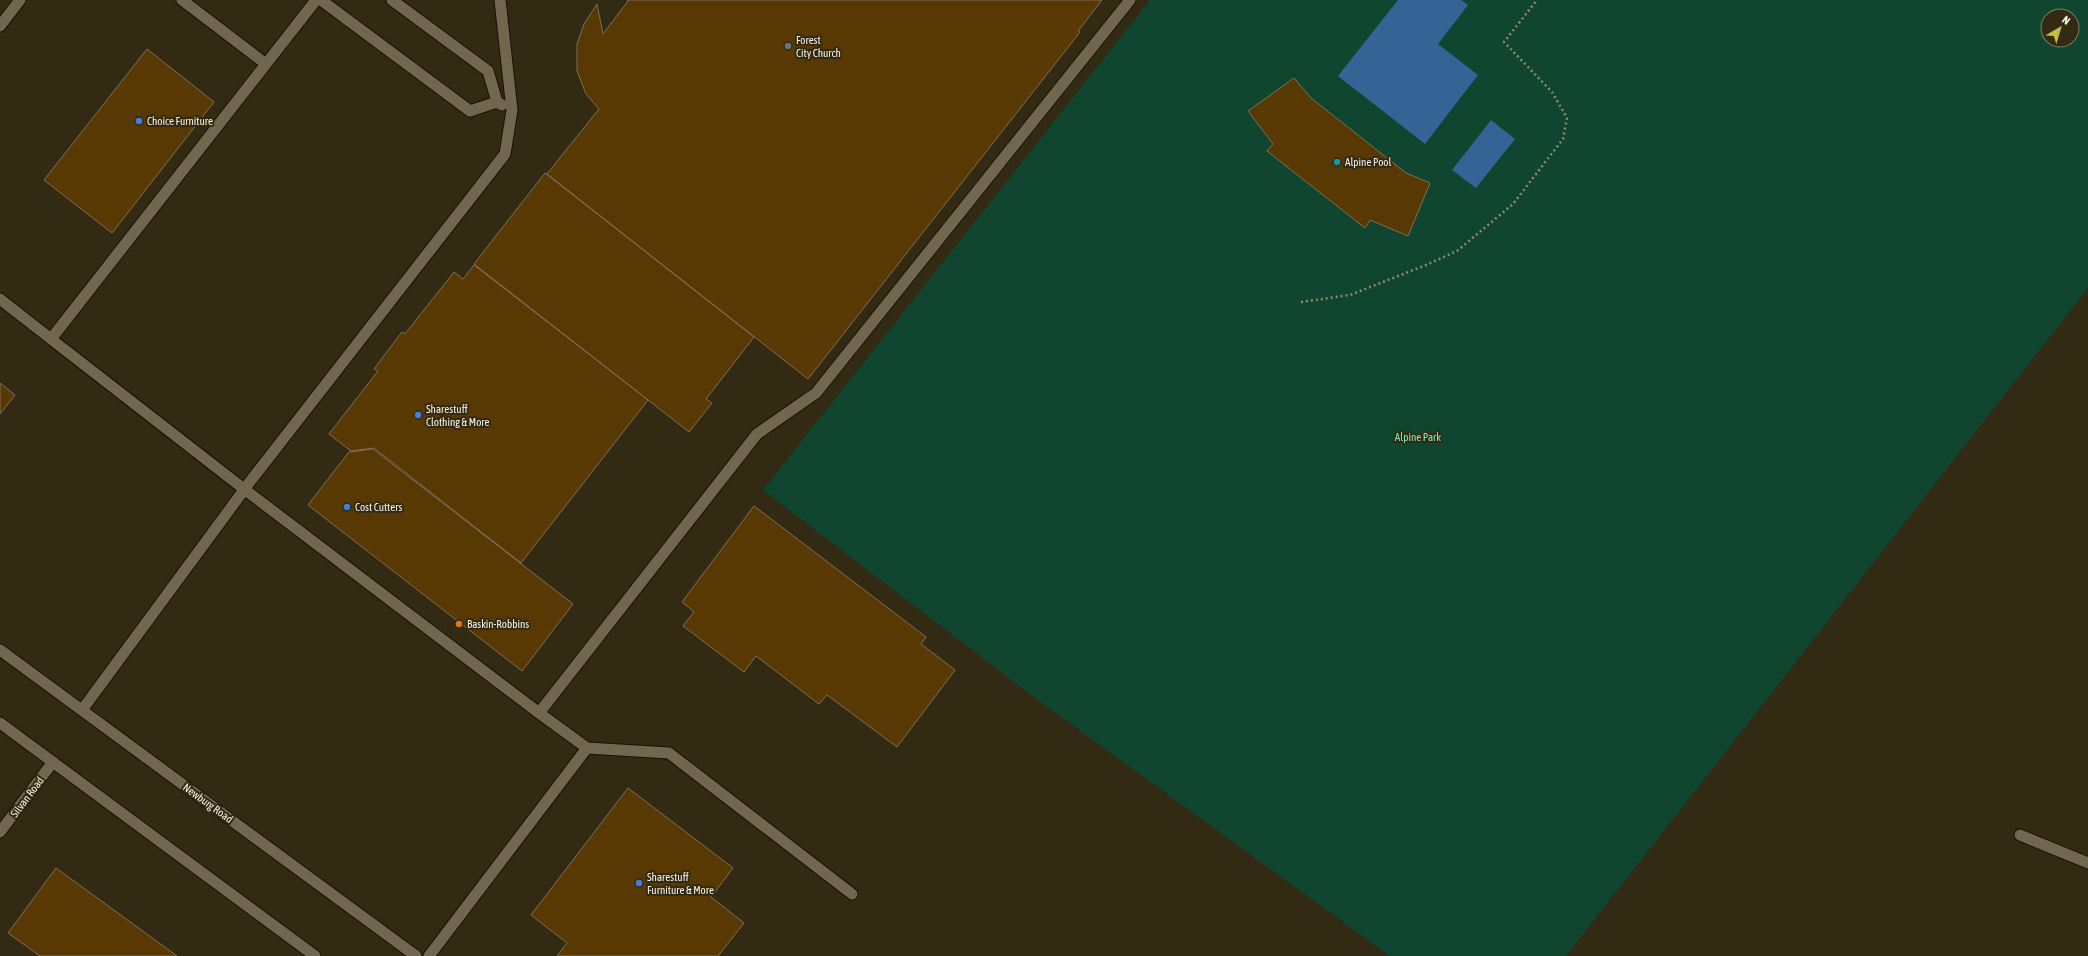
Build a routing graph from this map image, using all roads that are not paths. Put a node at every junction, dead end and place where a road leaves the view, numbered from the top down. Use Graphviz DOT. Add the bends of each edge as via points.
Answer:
graph roads {
  1 [pos="20,0"];
  2 [pos="182,0"];
  3 [pos="316,0"];
  4 [pos="321,0"];
  5 [pos="392,0"];
  6 [pos="500,0"];
  7 [pos="1130,0"];
  8 [pos="0,26"];
  9 [pos="266,64"];
  10 [pos="497,102"];
  11 [pos="512,110"];
  12 [pos="0,299"];
  13 [pos="51,339"];
  14 [pos="244,489"];
  15 [pos="0,650"];
  16 [pos="82,710"];
  17 [pos="538,713"];
  18 [pos="0,723"];
  19 [pos="587,748"];
  20 [pos="53,762"];
  21 [pos="0,832"];
  22 [pos="2020,835"];
  23 [pos="2088,863"];
  24 [pos="852,894"];
  25 [pos="314,956"];
  26 [pos="416,956"];
  27 [pos="429,956"];
  1 -- 8 [label="main road"];
  2 -- 9 [label="main road"];
  3 -- 9 [label="main road"];
  4 -- 10 [label="main road" via="470,111"];
  5 -- 10 [label="main road" via="488,71"];
  6 -- 11 [label="main road"];
  7 -- 17 [label="main road" via="816,393 757,434"];
  9 -- 13 [label="main road"];
  10 -- 11 [label="main road"];
  11 -- 14 [label="main road" via="505,154"];
  12 -- 13 [label="main road"];
  13 -- 14 [label="main road"];
  14 -- 16 [label="main road"];
  14 -- 17 [label="main road"];
  15 -- 16 [label="main road, Newburg Road"];
  16 -- 26 [label="main road, Newburg Road"];
  17 -- 19 [label="main road"];
  18 -- 20 [label="main road"];
  19 -- 24 [label="main road" via="669,753"];
  19 -- 27 [label="main road"];
  20 -- 21 [label="main road, Silvan Road"];
  20 -- 25 [label="main road"];
  22 -- 23 [label="main road"];
}
